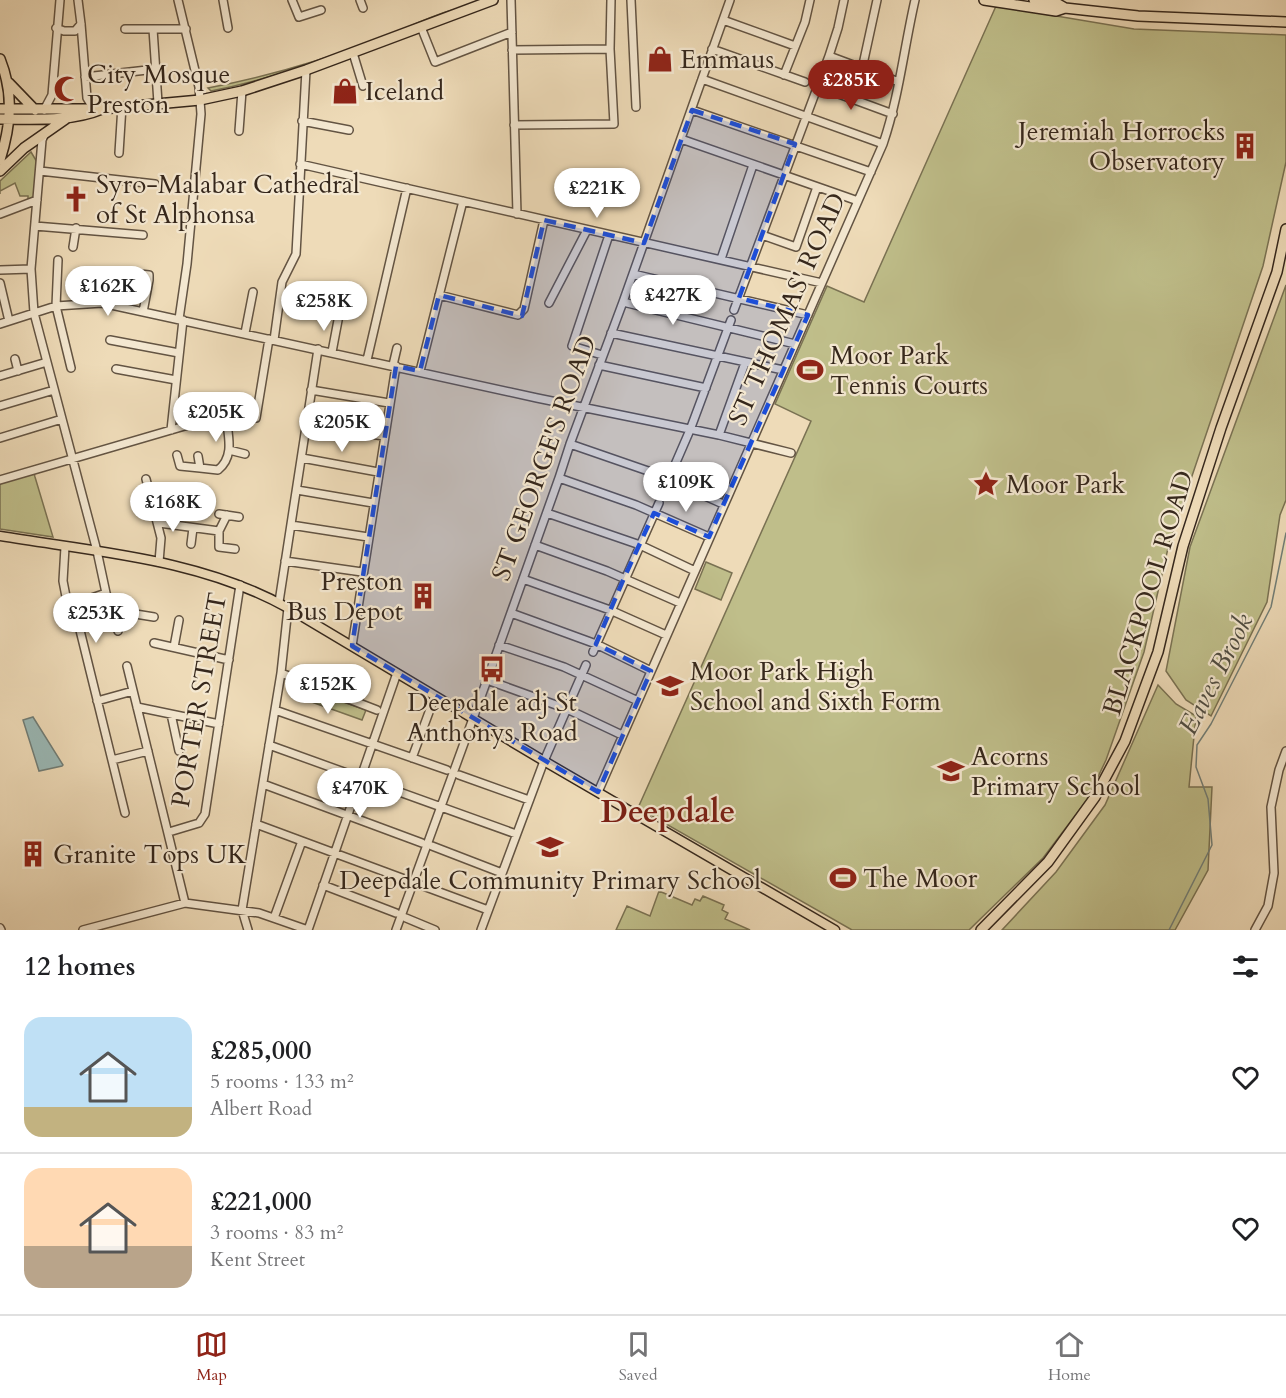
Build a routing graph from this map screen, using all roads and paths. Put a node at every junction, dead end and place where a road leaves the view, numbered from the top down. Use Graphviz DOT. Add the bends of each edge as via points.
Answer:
graph roads {
  1 [pos="60,0"];
  2 [pos="78,0"];
  3 [pos="86,0"];
  4 [pos="178,0"];
  5 [pos="223,0"];
  6 [pos="292,0"];
  7 [pos="493,0"];
  8 [pos="511,0"];
  9 [pos="611,0"];
  10 [pos="631,0"];
  11 [pos="730,0"];
  12 [pos="810,0"];
  13 [pos="844,0"];
  14 [pos="877,0"];
  15 [pos="915,0"];
  16 [pos="984,0"];
  17 [pos="1035,0"];
  18 [pos="1005,2"];
  19 [pos="79,8"];
  20 [pos="1065,8"];
  21 [pos="321,10"];
  22 [pos="723,20"];
  23 [pos="1286,22"];
  24 [pos="81,24"];
  25 [pos="421,27"];
  26 [pos="56,28"];
  27 [pos="228,28"];
  28 [pos="125,29"];
  29 [pos="153,29"];
  30 [pos="186,29"];
  31 [pos="512,32"];
  32 [pos="795,46"];
  33 [pos="610,49"];
  34 [pos="712,49"];
  35 [pos="512,50"];
  36 [pos="353,53"];
  37 [pos="829,56"];
  38 [pos="0,58"];
  39 [pos="156,69"];
  40 [pos="862,69"];
  41 [pos="306,70"];
  42 [pos="784,75"];
  43 [pos="85,77"];
  44 [pos="702,79"];
  45 [pos="805,82"];
  46 [pos="900,82"];
  47 [pos="9,83"];
  48 [pos="363,86"];
  49 [pos="817,86"];
  50 [pos="242,92"];
  51 [pos="200,100"];
  52 [pos="158,103"];
  53 [pos="122,106"];
  54 [pos="636,107"];
  55 [pos="0,109"];
  56 [pos="98,109"];
  57 [pos="39,110"];
  58 [pos="692,110"];
  59 [pos="893,114"];
  60 [pos="7,116"];
  61 [pos="806,116"];
  62 [pos="69,117"];
  63 [pos="302,121"];
  64 [pos="514,125"];
  65 [pos="349,130"];
  66 [pos="239,131"];
  67 [pos="45,133"];
  68 [pos="681,139"];
  69 [pos="30,144"];
  70 [pos="795,144"];
  71 [pos="883,144"];
  72 [pos="42,150"];
  73 [pos="119,153"];
  74 [pos="0,160"];
  75 [pos="300,164"];
  76 [pos="753,165"];
  77 [pos="0,171"];
  78 [pos="40,171"];
  79 [pos="872,171"];
  80 [pos="783,176"];
  81 [pos="155,184"];
  82 [pos="816,187"];
  83 [pos="407,188"];
  84 [pos="37,200"];
  85 [pos="463,201"];
  86 [pos="858,201"];
  87 [pos="0,214"];
  88 [pos="517,214"];
  89 [pos="544,220"];
  90 [pos="35,226"];
  91 [pos="76,228"];
  92 [pos="1286,229"];
  93 [pos="587,230"];
  94 [pos="143,235"];
  95 [pos="609,235"];
  96 [pos="762,235"];
  97 [pos="644,243"];
  98 [pos="73,247"];
  99 [pos="721,259"];
  100 [pos="58,260"];
  101 [pos="750,266"];
  102 [pos="31,269"];
  103 [pos="0,270"];
  104 [pos="114,272"];
  105 [pos="633,274"];
  106 [pos="0,283"];
  107 [pos="822,283"];
  108 [pos="253,292"];
  109 [pos="439,295"];
  110 [pos="739,298"];
  111 [pos="623,302"];
  112 [pos="549,303"];
  113 [pos="56,306"];
  114 [pos="734,310"];
  115 [pos="143,312"];
  116 [pos="34,313"];
  117 [pos="339,315"];
  118 [pos="808,315"];
  119 [pos="181,319"];
  120 [pos="9,321"];
  121 [pos="730,323"];
  122 [pos="0,324"];
  123 [pos="245,333"];
  124 [pos="611,333"];
  125 [pos="272,339"];
  126 [pos="110,340"];
  127 [pos="795,344"];
  128 [pos="315,348"];
  129 [pos="397,348"];
  130 [pos="332,352"];
  131 [pos="179,353"];
  132 [pos="602,356"];
  133 [pos="717,356"];
  134 [pos="15,360"];
  135 [pos="367,360"];
  136 [pos="47,362"];
  137 [pos="745,363"];
  138 [pos="599,365"];
  139 [pos="394,366"];
  140 [pos="71,368"];
  141 [pos="116,369"];
  142 [pos="18,370"];
  143 [pos="783,370"];
  144 [pos="420,371"];
  145 [pos="0,376"];
  146 [pos="176,380"];
  147 [pos="706,387"];
  148 [pos="54,390"];
  149 [pos="311,390"];
  150 [pos="389,403"];
  151 [pos="0,406"];
  152 [pos="583,407"];
  153 [pos="226,416"];
  154 [pos="62,419"];
  155 [pos="306,424"];
  156 [pos="171,430"];
  157 [pos="690,430"];
  158 [pos="719,435"];
  159 [pos="384,436"];
  160 [pos="0,438"];
  161 [pos="750,443"];
  162 [pos="570,444"];
  163 [pos="229,450"];
  164 [pos="790,453"];
  165 [pos="245,454"];
  166 [pos="177,455"];
  167 [pos="198,456"];
  168 [pos="73,459"];
  169 [pos="302,459"];
  170 [pos="200,468"];
  171 [pos="378,472"];
  172 [pos="560,478"];
  173 [pos="146,479"];
  174 [pos="0,480"];
  175 [pos="669,480"];
  176 [pos="297,490"];
  177 [pos="664,490"];
  178 [pos="184,493"];
  179 [pos="374,503"];
  180 [pos="658,503"];
  181 [pos="723,504"];
  182 [pos="153,505"];
  183 [pos="547,513"];
  184 [pos="654,513"];
  185 [pos="239,517"];
  186 [pos="159,523"];
  187 [pos="291,525"];
  188 [pos="193,528"];
  189 [pos="219,531"];
  190 [pos="0,536"];
  191 [pos="368,537"];
  192 [pos="709,537"];
  193 [pos="191,544"];
  194 [pos="535,545"];
  195 [pos="640,545"];
  196 [pos="65,547"];
  197 [pos="234,549"];
  198 [pos="97,551"];
  199 [pos="285,561"];
  200 [pos="159,562"];
  201 [pos="695,571"];
  202 [pos="362,572"];
  203 [pos="624,578"];
  204 [pos="523,579"];
  205 [pos="240,585"];
  206 [pos="106,593"];
  207 [pos="277,601"];
  208 [pos="680,603"];
  209 [pos="288,608"];
  210 [pos="75,610"];
  211 [pos="610,610"];
  212 [pos="511,613"];
  213 [pos="113,615"];
  214 [pos="154,617"];
  215 [pos="179,620"];
  216 [pos="118,631"];
  217 [pos="666,635"];
  218 [pos="154,643"];
  219 [pos="500,645"];
  220 [pos="352,646"];
  221 [pos="174,647"];
  222 [pos="594,648"];
  223 [pos="229,660"];
  224 [pos="586,665"];
  225 [pos="127,666"];
  226 [pos="651,671"];
  227 [pos="281,673"];
  228 [pos="397,673"];
  229 [pos="582,675"];
  230 [pos="487,680"];
  231 [pos="133,691"];
  232 [pos="435,696"];
  233 [pos="98,701"];
  234 [pos="638,701"];
  235 [pos="137,707"];
  236 [pos="567,709"];
  237 [pos="275,710"];
  238 [pos="377,710"];
  239 [pos="171,714"];
  240 [pos="473,719"];
  241 [pos="219,724"];
  242 [pos="622,735"];
  243 [pos="373,744"];
  244 [pos="269,745"];
  245 [pos="148,751"];
  246 [pos="179,751"];
  247 [pos="1286,751"];
  248 [pos="412,758"];
  249 [pos="112,760"];
  250 [pos="544,761"];
  251 [pos="447,770"];
  252 [pos="459,775"];
  253 [pos="361,778"];
  254 [pos="262,784"];
  255 [pos="597,792"];
  256 [pos="529,800"];
  257 [pos="441,806"];
  258 [pos="125,813"];
  259 [pos="348,815"];
  260 [pos="256,824"];
  261 [pos="169,832"];
  262 [pos="516,834"];
  263 [pos="302,841"];
  264 [pos="422,843"];
  265 [pos="432,846"];
  266 [pos="335,853"];
  267 [pos="502,873"];
  268 [pos="413,882"];
  269 [pos="323,885"];
  270 [pos="185,903"];
  271 [pos="242,910"];
  272 [pos="488,910"];
  273 [pos="396,913"];
  274 [pos="273,918"];
  275 [pos="406,918"];
  276 [pos="84,930"];
  277 [pos="248,930"];
  278 [pos="308,930"];
  279 [pos="396,930"];
  280 [pos="435,930"];
  281 [pos="481,930"];
  282 [pos="835,930"];
  283 [pos="981,930"];
  284 [pos="1255,930"];
  1 -- 26 [label="street"];
  2 -- 19 [label="street"];
  3 -- 19 [label="street"];
  4 -- 30 [label="street"];
  5 -- 27 [label="street"];
  6 -- 21 [label="street" via="299,17"];
  7 -- 25 [label="highway"];
  8 -- 31 [label="street"];
  9 -- 33 [label="street"];
  10 -- 54 [label="street"];
  11 -- 22 [label="street, ST GEORGE'S ROAD"];
  12 -- 32 [label="street"];
  13 -- 37 [label="street"];
  14 -- 40 [label="street"];
  15 -- 46 [label="street, ST THOMAS' ROAD"];
  16 -- 18 [label="highway"];
  17 -- 20 [label="highway"];
  18 -- 20 [label="highway"];
  19 -- 24 [label="street"];
  20 -- 23 [label="highway" via="1138,16"];
  22 -- 32 [label="street"];
  22 -- 34 [label="street, ST GEORGE'S ROAD"];
  24 -- 26 [label="street" via="75,31"];
  24 -- 43 [label="street"];
  25 -- 31 [label="street" via="435,62"];
  25 -- 36 [label="highway"];
  26 -- 57 [label="street" via="52,95"];
  28 -- 29 [label="street"];
  29 -- 30 [label="street"];
  29 -- 39 [label="street"];
  30 -- 51 [label="street"];
  31 -- 35 [label="street"];
  32 -- 42 [label="street"];
  33 -- 35 [label="street"];
  33 -- 64 [label="street" via="614,124"];
  34 -- 42 [label="street"];
  34 -- 44 [label="street, ST GEORGE'S ROAD"];
  35 -- 64 [label="street"];
  36 -- 41 [label="highway"];
  36 -- 48 [label="street"];
  37 -- 40 [label="street"];
  37 -- 49 [label="street"];
  38 -- 47 [label="highway"];
  39 -- 43 [label="street"];
  39 -- 52 [label="street"];
  40 -- 46 [label="street"];
  41 -- 50 [label="highway"];
  41 -- 63 [label="street"];
  42 -- 45 [label="street"];
  43 -- 56 [label="street" via="87,98"];
  44 -- 58 [label="street, ST GEORGE'S ROAD"];
  44 -- 61 [label="street"];
  46 -- 59 [label="street, ST THOMAS' ROAD"];
  47 -- 57 [label="highway"];
  47 -- 60 [label="highway"];
  49 -- 59 [label="street"];
  49 -- 61 [label="street"];
  50 -- 51 [label="highway"];
  50 -- 66 [label="street"];
  51 -- 52 [label="highway"];
  51 -- 119 [label="street"];
  52 -- 53 [label="highway"];
  53 -- 56 [label="highway"];
  53 -- 73 [label="street"];
  55 -- 60 [label="highway"];
  56 -- 57 [label="highway"];
  56 -- 62 [label="highway" via="88,115"];
  57 -- 60 [label="highway"];
  58 -- 68 [label="street, ST GEORGE'S ROAD"];
  58 -- 70 [label="street"];
  59 -- 71 [label="street, ST THOMAS' ROAD"];
  60 -- 62 [label="highway"];
  60 -- 74 [label="highway"];
  61 -- 70 [label="street"];
  61 -- 71 [label="street"];
  62 -- 67 [label="highway"];
  63 -- 65 [label="street"];
  63 -- 75 [label="street"];
  64 -- 88 [label="street"];
  67 -- 69 [label="highway"];
  67 -- 72 [label="street"];
  68 -- 76 [label="street"];
  68 -- 97 [label="street, ST GEORGE'S ROAD"];
  69 -- 72 [label="street"];
  69 -- 77 [label="highway"];
  70 -- 79 [label="street"];
  70 -- 80 [label="street"];
  71 -- 79 [label="street, ST THOMAS' ROAD"];
  72 -- 78 [label="street"];
  75 -- 83 [label="street"];
  75 -- 125 [label="street" via="296,254 282,282"];
  76 -- 80 [label="street"];
  76 -- 99 [label="street"];
  78 -- 81 [label="street"];
  78 -- 84 [label="street"];
  79 -- 86 [label="street, ST THOMAS' ROAD"];
  80 -- 82 [label="street"];
  80 -- 96 [label="street"];
  82 -- 86 [label="street"];
  82 -- 96 [label="street" via="796,247"];
  83 -- 85 [label="street"];
  83 -- 135 [label="street"];
  84 -- 87 [label="street"];
  84 -- 90 [label="street"];
  85 -- 88 [label="street"];
  85 -- 109 [label="street"];
  86 -- 107 [label="street, ST THOMAS' ROAD"];
  88 -- 89 [label="street"];
  89 -- 93 [label="street"];
  89 -- 109 [label="street" via="524,309 518,315"];
  90 -- 91 [label="street"];
  90 -- 102 [label="street"];
  91 -- 94 [label="street"];
  91 -- 98 [label="street"];
  92 -- 283 [label="highway, BLACKPOOL ROAD" via="1277,272 1183,546 1158,652 1125,741 1095,797 1048,862"];
  93 -- 95 [label="street"];
  93 -- 112 [label="street"];
  95 -- 97 [label="street"];
  95 -- 132 [label="street" via="572,346"];
  96 -- 101 [label="street"];
  97 -- 99 [label="street"];
  97 -- 105 [label="street, ST GEORGE'S ROAD"];
  99 -- 101 [label="street"];
  100 -- 113 [label="street"];
  101 -- 107 [label="street"];
  101 -- 110 [label="street"];
  102 -- 103 [label="street"];
  102 -- 116 [label="street"];
  104 -- 115 [label="street" via="148,275"];
  105 -- 110 [label="street"];
  105 -- 111 [label="street, ST GEORGE'S ROAD"];
  106 -- 120 [label="street"];
  107 -- 118 [label="street, ST THOMAS' ROAD"];
  108 -- 123 [label="street"];
  109 -- 144 [label="street"];
  110 -- 114 [label="street"];
  110 -- 118 [label="street"];
  111 -- 121 [label="street"];
  111 -- 124 [label="street, ST GEORGE'S ROAD"];
  113 -- 115 [label="street" via="102,303"];
  113 -- 116 [label="street"];
  113 -- 140 [label="street"];
  115 -- 119 [label="street"];
  116 -- 120 [label="street"];
  116 -- 136 [label="street"];
  117 -- 130 [label="street"];
  118 -- 127 [label="street, ST THOMAS' ROAD"];
  119 -- 123 [label="street"];
  119 -- 131 [label="street"];
  120 -- 122 [label="street"];
  121 -- 127 [label="street"];
  121 -- 133 [label="street"];
  123 -- 125 [label="street"];
  124 -- 132 [label="street, ST GEORGE'S ROAD"];
  124 -- 133 [label="street"];
  125 -- 128 [label="street"];
  125 -- 153 [label="street" via="256,418"];
  126 -- 131 [label="street"];
  127 -- 143 [label="street, ST THOMAS' ROAD"];
  128 -- 130 [label="street"];
  128 -- 149 [label="street"];
  129 -- 139 [label="street"];
  130 -- 135 [label="street"];
  131 -- 146 [label="street"];
  132 -- 138 [label="street, ST GEORGE'S ROAD"];
  133 -- 137 [label="street"];
  133 -- 147 [label="street"];
  134 -- 142 [label="street"];
  135 -- 139 [label="street"];
  136 -- 142 [label="street"];
  136 -- 148 [label="street"];
  137 -- 143 [label="street"];
  137 -- 158 [label="street"];
  138 -- 147 [label="street"];
  138 -- 152 [label="street, ST GEORGE'S ROAD"];
  139 -- 144 [label="street"];
  139 -- 150 [label="street"];
  141 -- 146 [label="street"];
  142 -- 145 [label="street"];
  143 -- 161 [label="street, ST THOMAS' ROAD"];
  144 -- 152 [label="street"];
  146 -- 156 [label="street"];
  147 -- 157 [label="street"];
  148 -- 151 [label="street"];
  148 -- 154 [label="street"];
  149 -- 150 [label="street"];
  149 -- 155 [label="street"];
  150 -- 159 [label="street"];
  152 -- 157 [label="street"];
  152 -- 162 [label="street, ST GEORGE'S ROAD"];
  153 -- 156 [label="street"];
  153 -- 163 [label="street"];
  154 -- 160 [label="street"];
  154 -- 168 [label="street"];
  155 -- 159 [label="street"];
  155 -- 169 [label="street"];
  156 -- 168 [label="street"];
  157 -- 158 [label="street"];
  157 -- 175 [label="street"];
  158 -- 161 [label="street"];
  159 -- 171 [label="street"];
  161 -- 164 [label="street"];
  161 -- 181 [label="street, ST THOMAS' ROAD"];
  162 -- 172 [label="street, ST GEORGE'S ROAD"];
  162 -- 175 [label="street"];
  163 -- 165 [label="street"];
  163 -- 170 [label="street" via="226,463 218,470"];
  166 -- 170 [label="street" via="180,465"];
  167 -- 170 [label="street"];
  168 -- 174 [label="street"];
  168 -- 198 [label="street"];
  169 -- 171 [label="street"];
  169 -- 176 [label="street"];
  171 -- 179 [label="street"];
  172 -- 183 [label="street, ST GEORGE'S ROAD"];
  172 -- 184 [label="street"];
  173 -- 182 [label="street"];
  175 -- 177 [label="street"];
  175 -- 181 [label="street"];
  176 -- 179 [label="street"];
  176 -- 187 [label="street"];
  178 -- 182 [label="street" via="174,492 169,499"];
  179 -- 191 [label="street"];
  180 -- 184 [label="street"];
  181 -- 192 [label="street, ST THOMAS' ROAD"];
  182 -- 186 [label="street"];
  183 -- 194 [label="street, ST GEORGE'S ROAD"];
  183 -- 195 [label="street"];
  184 -- 192 [label="street"];
  184 -- 195 [label="street"];
  185 -- 189 [label="street" via="223,515"];
  186 -- 188 [label="street"];
  186 -- 200 [label="street"];
  187 -- 191 [label="street"];
  187 -- 199 [label="street"];
  188 -- 189 [label="street"];
  188 -- 193 [label="street"];
  189 -- 197 [label="street" via="219,547"];
  190 -- 196 [label="main road"];
  191 -- 202 [label="street"];
  192 -- 201 [label="street, ST THOMAS' ROAD"];
  194 -- 203 [label="street"];
  194 -- 204 [label="street, ST GEORGE'S ROAD"];
  195 -- 201 [label="street"];
  195 -- 203 [label="street"];
  196 -- 198 [label="main road"];
  196 -- 210 [label="street" via="63,581 68,607"];
  198 -- 200 [label="main road"];
  198 -- 206 [label="street"];
  199 -- 202 [label="street"];
  199 -- 207 [label="street"];
  200 -- 205 [label="main road"];
  201 -- 208 [label="street, ST THOMAS' ROAD"];
  202 -- 220 [label="street"];
  203 -- 208 [label="street"];
  203 -- 211 [label="street"];
  204 -- 211 [label="street"];
  204 -- 212 [label="street, ST GEORGE'S ROAD"];
  205 -- 207 [label="main road"];
  205 -- 223 [label="street, PORTER STREET"];
  206 -- 210 [label="street" via="80,602"];
  206 -- 213 [label="street"];
  207 -- 209 [label="main road"];
  208 -- 217 [label="street, ST THOMAS' ROAD"];
  209 -- 220 [label="main road"];
  209 -- 227 [label="street"];
  210 -- 233 [label="street"];
  211 -- 217 [label="street"];
  211 -- 222 [label="street"];
  212 -- 219 [label="street, ST GEORGE'S ROAD"];
  212 -- 222 [label="street"];
  213 -- 214 [label="street" via="123,612"];
  213 -- 216 [label="street"];
  215 -- 221 [label="street"];
  217 -- 226 [label="street, ST THOMAS' ROAD"];
  218 -- 221 [label="street"];
  219 -- 229 [label="street"];
  219 -- 230 [label="street, ST GEORGE'S ROAD"];
  220 -- 228 [label="main road"];
  221 -- 223 [label="street"];
  222 -- 226 [label="street"];
  223 -- 241 [label="street, PORTER STREET"];
  224 -- 229 [label="street"];
  225 -- 231 [label="street"];
  226 -- 234 [label="street, ST THOMAS' ROAD"];
  227 -- 237 [label="street"];
  227 -- 238 [label="street"];
  228 -- 232 [label="main road"];
  228 -- 243 [label="street"];
  229 -- 234 [label="street"];
  229 -- 236 [label="street"];
  230 -- 236 [label="street"];
  230 -- 240 [label="street, ST GEORGE'S ROAD"];
  231 -- 233 [label="street"];
  231 -- 235 [label="street"];
  232 -- 240 [label="main road"];
  232 -- 248 [label="street"];
  233 -- 249 [label="street"];
  234 -- 242 [label="street, ST THOMAS' ROAD"];
  235 -- 239 [label="street"];
  235 -- 245 [label="street"];
  236 -- 242 [label="street"];
  236 -- 250 [label="street"];
  237 -- 243 [label="street"];
  237 -- 244 [label="street"];
  239 -- 241 [label="street"];
  239 -- 246 [label="street"];
  240 -- 250 [label="main road"];
  240 -- 257 [label="street, ST GEORGE'S ROAD"];
  241 -- 261 [label="street, PORTER STREET" via="205,814 199,824"];
  242 -- 255 [label="street, ST THOMAS' ROAD"];
  243 -- 248 [label="street"];
  243 -- 253 [label="street"];
  244 -- 253 [label="street"];
  244 -- 254 [label="street"];
  245 -- 249 [label="street"];
  245 -- 261 [label="street"];
  247 -- 284 [label="street" via="1271,807 1275,873 1268,906"];
  248 -- 251 [label="street"];
  249 -- 258 [label="street"];
  250 -- 255 [label="main road"];
  250 -- 256 [label="street"];
  252 -- 256 [label="street"];
  253 -- 257 [label="street"];
  253 -- 259 [label="street"];
  254 -- 259 [label="street"];
  254 -- 260 [label="street"];
  255 -- 282 [label="main road"];
  256 -- 262 [label="street"];
  257 -- 262 [label="street"];
  257 -- 268 [label="street, ST GEORGE'S ROAD"];
  259 -- 264 [label="street"];
  259 -- 266 [label="street"];
  260 -- 263 [label="street"];
  260 -- 271 [label="street"];
  261 -- 270 [label="street"];
  262 -- 267 [label="street"];
  263 -- 266 [label="street"];
  263 -- 274 [label="street"];
  265 -- 267 [label="street"];
  266 -- 268 [label="street"];
  266 -- 269 [label="street"];
  267 -- 272 [label="street"];
  268 -- 272 [label="street"];
  268 -- 279 [label="street, ST GEORGE'S ROAD"];
  269 -- 273 [label="street"];
  269 -- 278 [label="street"];
  270 -- 271 [label="street"];
  270 -- 276 [label="street"];
  271 -- 274 [label="street"];
  271 -- 277 [label="street"];
  272 -- 281 [label="street"];
  274 -- 278 [label="street"];
  275 -- 280 [label="street"];
}
